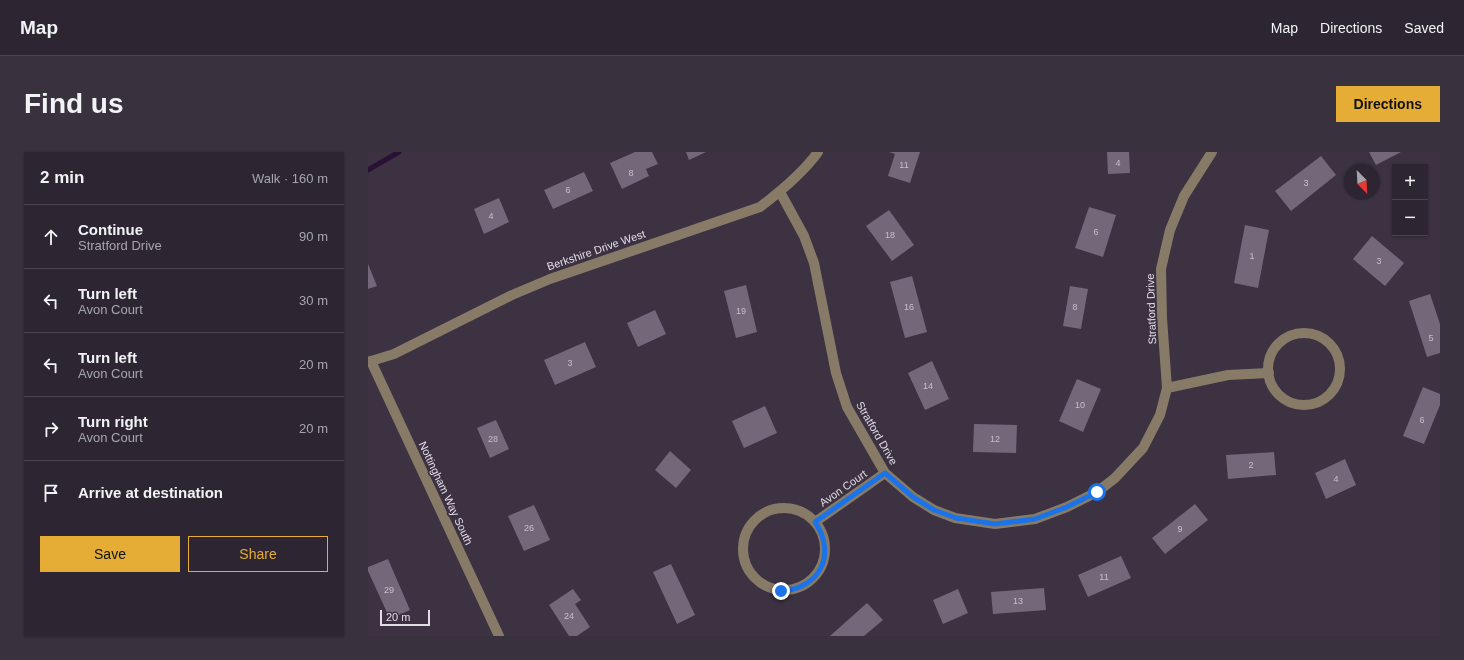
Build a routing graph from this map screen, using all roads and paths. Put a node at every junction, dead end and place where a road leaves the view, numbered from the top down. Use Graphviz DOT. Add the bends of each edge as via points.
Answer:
graph roads {
  1 [pos="818,152"];
  2 [pos="1212,152"];
  3 [pos="780,192"];
  4 [pos="370,361"];
  5 [pos="1269,373"];
  6 [pos="1167,388"];
  7 [pos="885,473"];
  8 [pos="815,522"];
  9 [pos="499,636"];
  1 -- 3 [label="street, Berkshire Drive West"];
  2 -- 6 [label="street, Stratford Drive" via="1184,196 1170,230 1161,269"];
  3 -- 4 [label="street, Berkshire Drive West" via="760,207 550,279 512,295 394,354"];
  3 -- 7 [label="street, Stratford Drive" via="804,236 814,263 836,373 847,407"];
  4 -- 9 [label="street, Nottingham Way South"];
  5 -- 5 [label="street" via="1269,364 1277,346 1293,335 1313,335 1322,338 1330,344 1339,360 1339,376 1333,391 1316,403 1305,405 1285,400 1274,388"];
  5 -- 6 [label="street" via="1228,375"];
  6 -- 7 [label="street, Stratford Drive" via="1160,415 1143,448 1115,478 1097,492 1035,519 995,524 956,518 934,510 913,497"];
  7 -- 8 [label="street, Avon Court"];
  8 -- 8 [label="street, Avon Court" via="824,539 825,554 821,568 808,583 800,588 781,591 762,585 748,571 744,561 743,541 756,520 768,511 778,508 798,510"];
}
